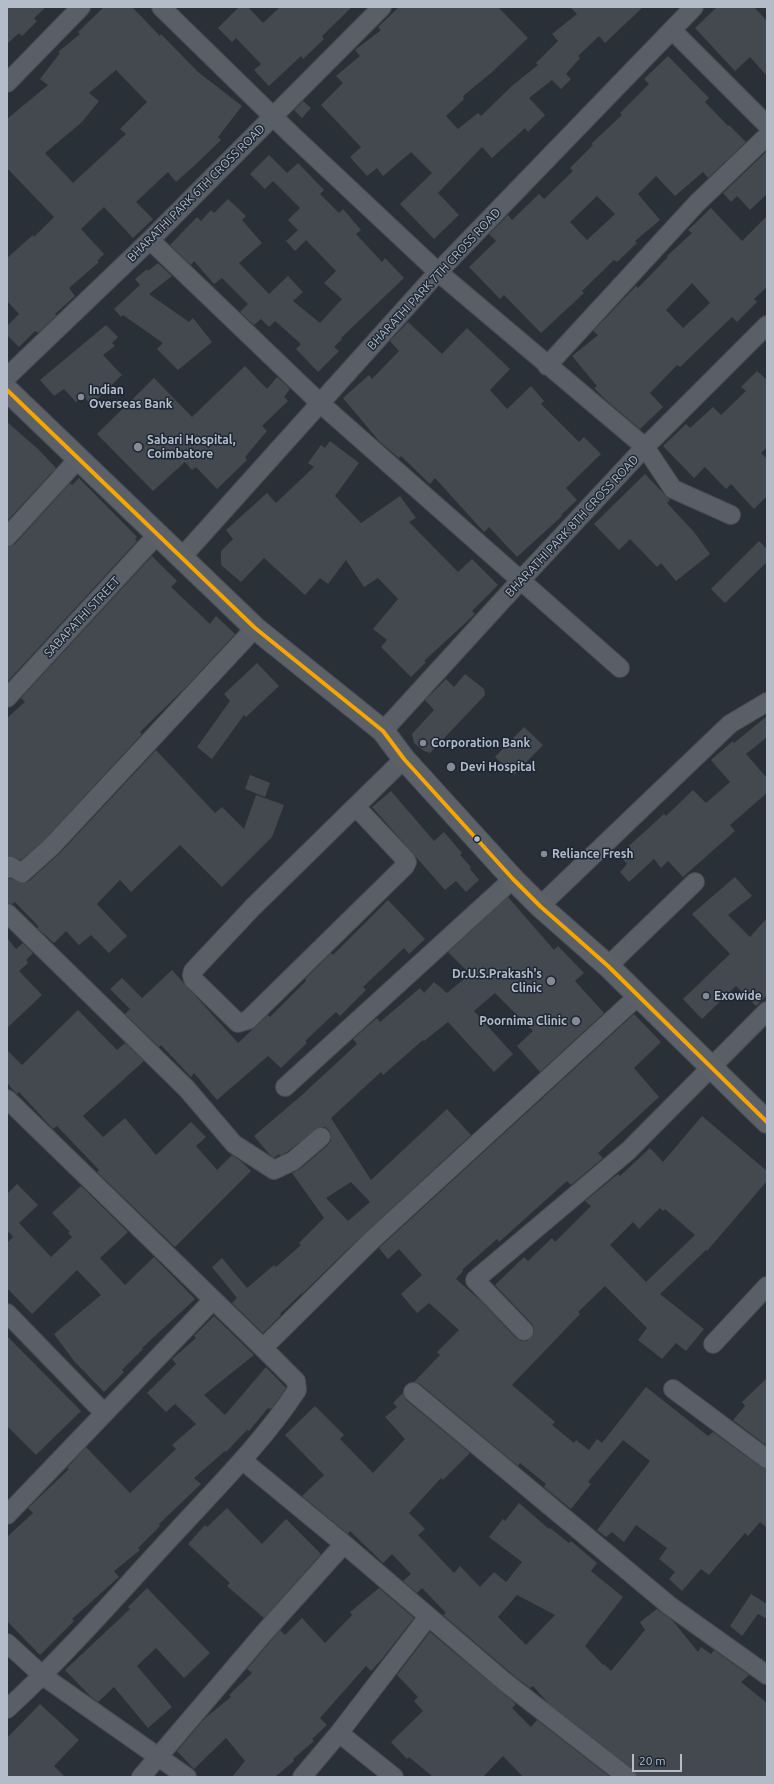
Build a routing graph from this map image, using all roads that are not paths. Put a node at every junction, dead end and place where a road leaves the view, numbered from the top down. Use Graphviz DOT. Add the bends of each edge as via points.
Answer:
graph roads {
  1 [pos="81,7"];
  2 [pos="162,7"];
  3 [pos="382,7"];
  4 [pos="694,7"];
  5 [pos="672,30"];
  6 [pos="7,83"];
  7 [pos="272,116"];
  8 [pos="767,126"];
  9 [pos="767,136"];
  10 [pos="150,240"];
  11 [pos="438,272"];
  12 [pos="763,336"];
  13 [pos="548,366"];
  14 [pos="7,377"];
  15 [pos="7,390"];
  16 [pos="321,404"];
  17 [pos="645,447"];
  18 [pos="79,458"];
  19 [pos="731,515"];
  20 [pos="157,535"];
  21 [pos="7,537"];
  22 [pos="181,558"];
  23 [pos="520,581"];
  24 [pos="255,628"];
  25 [pos="620,668"];
  26 [pos="7,698"];
  27 [pos="767,702"];
  28 [pos="383,731"];
  29 [pos="404,759"];
  30 [pos="356,806"];
  31 [pos="7,869"];
  32 [pos="513,879"];
  33 [pos="695,882"];
  34 [pos="540,906"];
  35 [pos="7,913"];
  36 [pos="608,966"];
  37 [pos="638,996"];
  38 [pos="767,1011"];
  39 [pos="711,1069"];
  40 [pos="286,1087"];
  41 [pos="7,1100"];
  42 [pos="767,1122"];
  43 [pos="321,1137"];
  44 [pos="767,1286"];
  45 [pos="213,1300"];
  46 [pos="7,1313"];
  47 [pos="524,1331"];
  48 [pos="713,1344"];
  49 [pos="263,1348"];
  50 [pos="673,1389"];
  51 [pos="413,1392"];
  52 [pos="104,1413"];
  53 [pos="767,1459"];
  54 [pos="242,1460"];
  55 [pos="7,1515"];
  56 [pos="344,1544"];
  57 [pos="428,1617"];
  58 [pos="7,1643"];
  59 [pos="767,1675"];
  60 [pos="43,1676"];
  61 [pos="7,1709"];
  62 [pos="338,1733"];
  63 [pos="158,1756"];
  64 [pos="141,1777"];
  65 [pos="187,1777"];
  66 [pos="302,1777"];
  67 [pos="394,1777"];
  68 [pos="627,1777"];
  1 -- 6 [label="street"];
  2 -- 7 [label="street"];
  3 -- 7 [label="street, BHARATHI PARK 6TH CROSS ROAD"];
  4 -- 5 [label="street, BHARATHI PARK 7TH CROSS ROAD"];
  5 -- 8 [label="street"];
  5 -- 11 [label="street, BHARATHI PARK 7TH CROSS ROAD"];
  7 -- 10 [label="street, BHARATHI PARK 6TH CROSS ROAD"];
  7 -- 11 [label="street"];
  9 -- 13 [label="street" via="697,203"];
  10 -- 14 [label="street, BHARATHI PARK 6TH CROSS ROAD"];
  10 -- 16 [label="street"];
  11 -- 13 [label="street"];
  11 -- 16 [label="street, BHARATHI PARK 7TH CROSS ROAD"];
  12 -- 17 [label="street, BHARATHI PARK 8TH CROSS ROAD"];
  13 -- 17 [label="street"];
  15 -- 18 [label="main road"];
  16 -- 22 [label="street, BHARATHI PARK 7TH CROSS ROAD"];
  16 -- 23 [label="street"];
  17 -- 19 [label="street" via="673,489"];
  17 -- 23 [label="street, BHARATHI PARK 8TH CROSS ROAD"];
  18 -- 20 [label="main road"];
  18 -- 21 [label="street"];
  20 -- 22 [label="main road"];
  20 -- 26 [label="street, SABAPATHI STREET"];
  22 -- 24 [label="main road"];
  23 -- 25 [label="street"];
  23 -- 28 [label="street, BHARATHI PARK 8TH CROSS ROAD"];
  24 -- 28 [label="main road"];
  24 -- 31 [label="street" via="52,846 22,873 10,866"];
  27 -- 34 [label="street" via="730,724"];
  28 -- 29 [label="main road"];
  29 -- 30 [label="street"];
  29 -- 32 [label="main road"];
  30 -- 30 [label="street" via="253,907 193,971 193,979 238,1023 248,1020 405,866 405,859"];
  32 -- 34 [label="main road"];
  32 -- 40 [label="street"];
  33 -- 36 [label="street"];
  34 -- 36 [label="main road"];
  35 -- 43 [label="street" via="186,1088 234,1144 274,1170 293,1161"];
  36 -- 37 [label="main road"];
  37 -- 39 [label="main road"];
  37 -- 49 [label="street" via="371,1241"];
  38 -- 39 [label="street"];
  39 -- 42 [label="main road"];
  39 -- 47 [label="street" via="628,1151 475,1280"];
  41 -- 45 [label="street"];
  44 -- 48 [label="street"];
  45 -- 49 [label="street"];
  45 -- 52 [label="street"];
  46 -- 52 [label="street"];
  49 -- 54 [label="street" via="296,1381 297,1390 280,1416"];
  50 -- 53 [label="street"];
  51 -- 59 [label="street" via="670,1606"];
  52 -- 55 [label="street"];
  54 -- 56 [label="street"];
  54 -- 60 [label="street"];
  56 -- 57 [label="street"];
  56 -- 63 [label="street"];
  57 -- 62 [label="street"];
  57 -- 68 [label="street" via="505,1682"];
  58 -- 60 [label="street"];
  60 -- 61 [label="street"];
  60 -- 63 [label="street"];
  62 -- 66 [label="street"];
  62 -- 67 [label="street"];
  63 -- 64 [label="street"];
  63 -- 65 [label="street"];
}
